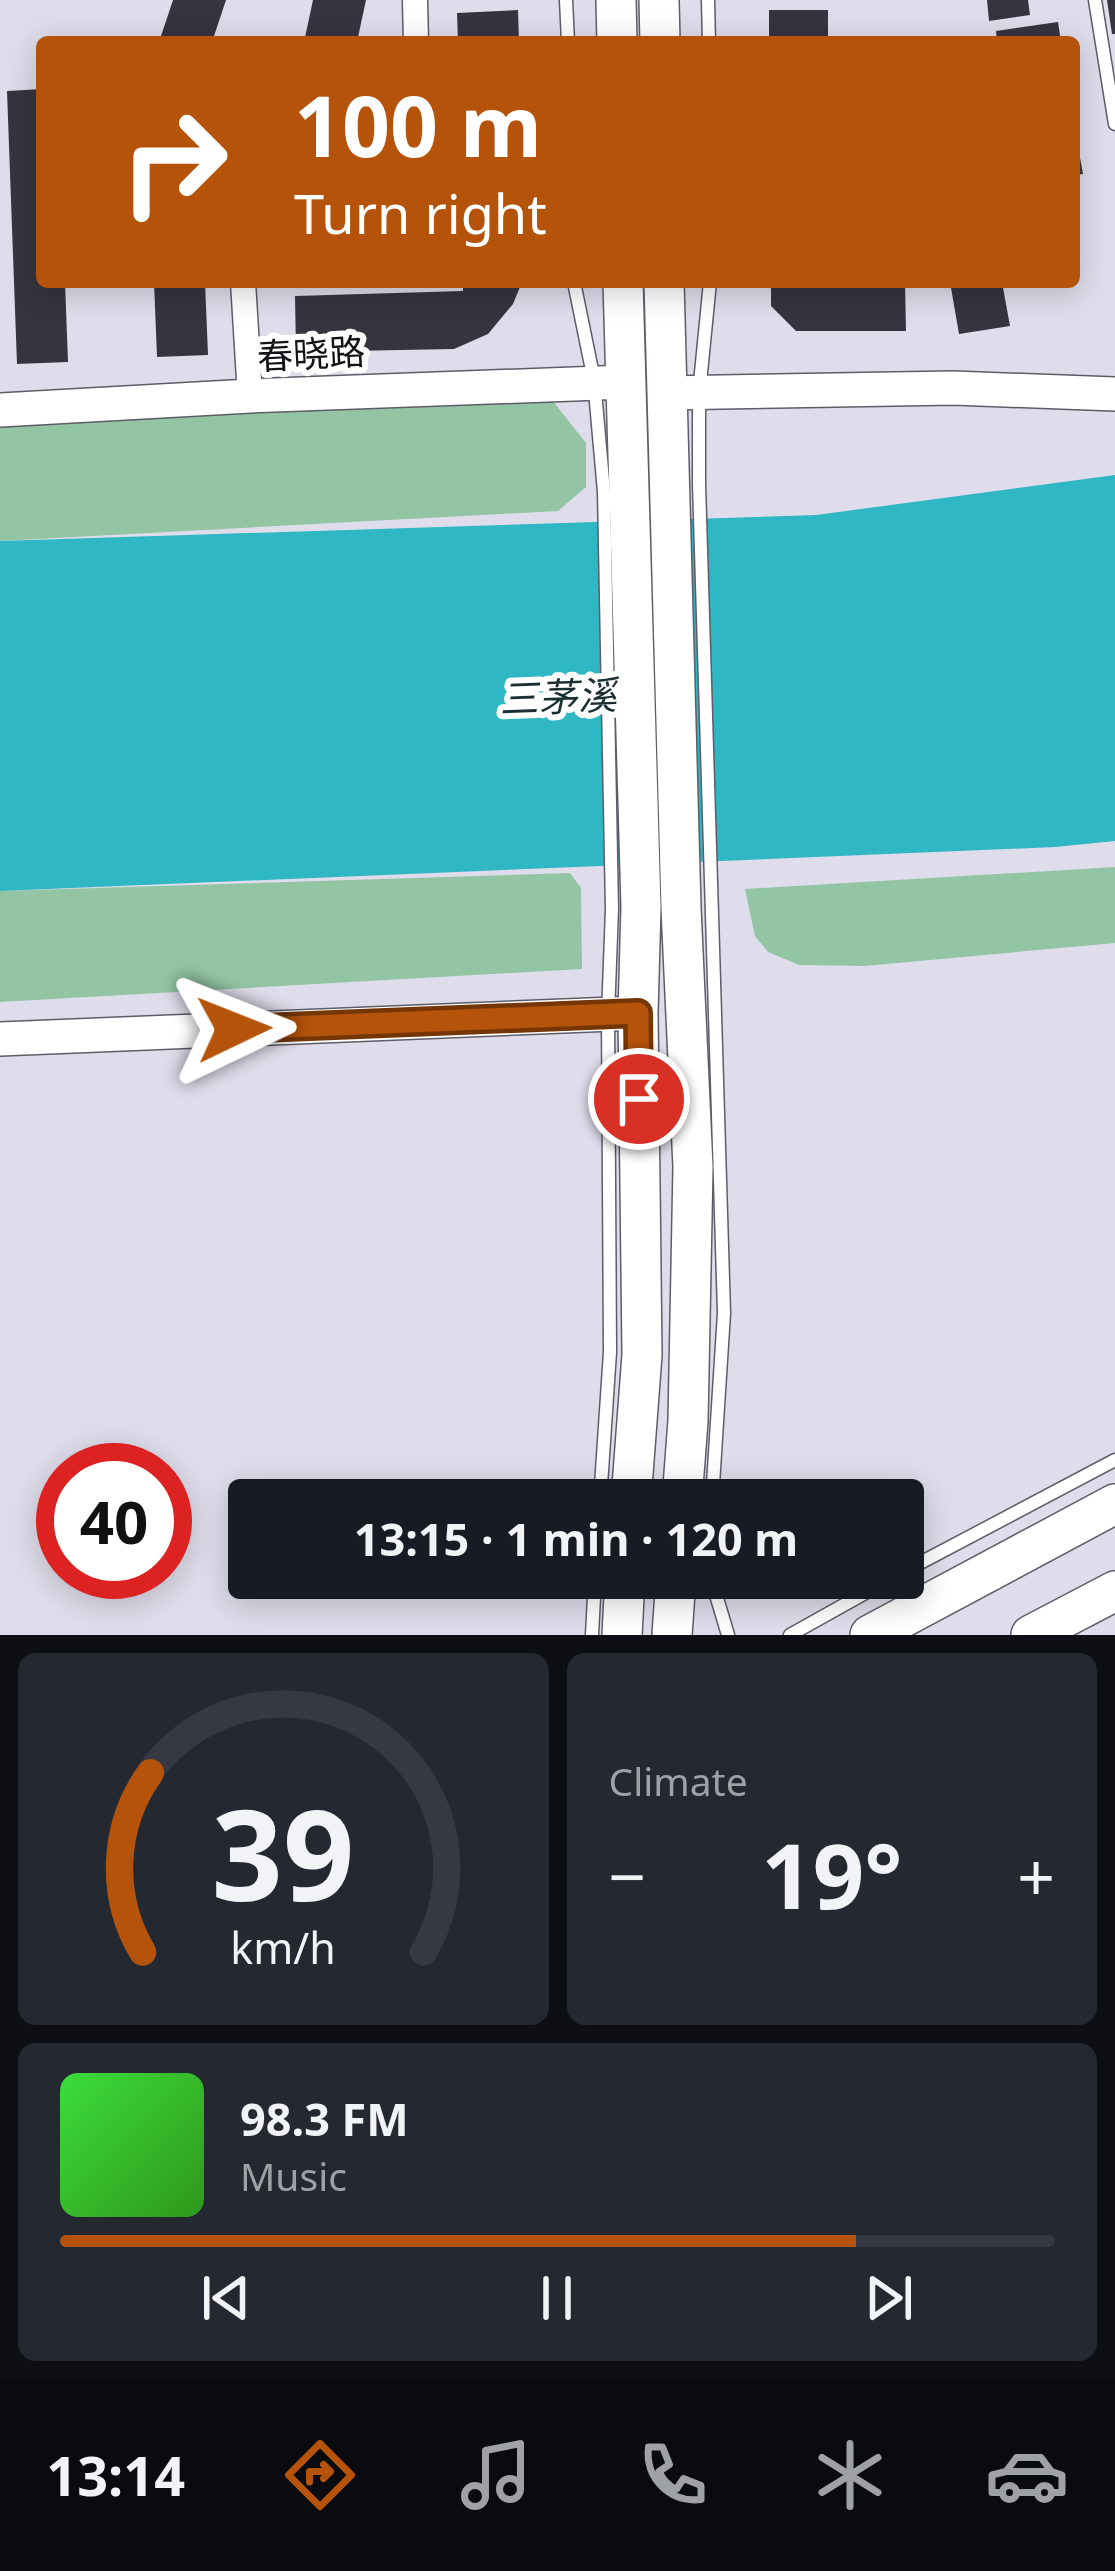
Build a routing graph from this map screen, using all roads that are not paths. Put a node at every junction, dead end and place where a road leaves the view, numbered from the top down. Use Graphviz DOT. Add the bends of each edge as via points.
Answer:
graph roads {
  1 [pos="415,0"];
  2 [pos="566,0"];
  3 [pos="616,0"];
  4 [pos="659,0"];
  5 [pos="708,0"];
  6 [pos="1095,0"];
  7 [pos="416,36"];
  8 [pos="568,36"];
  9 [pos="617,36"];
  10 [pos="660,36"];
  11 [pos="709,36"];
  12 [pos="1115,124"];
  13 [pos="242,288"];
  14 [pos="576,288"];
  15 [pos="622,288"];
  16 [pos="665,288"];
  17 [pos="708,288"];
  18 [pos="610,381"];
  19 [pos="682,393"];
  20 [pos="1115,394"];
  21 [pos="250,396"];
  22 [pos="0,410"];
  23 [pos="650,485"];
  24 [pos="696,907"];
  25 [pos="623,1014"];
  26 [pos="0,1039"];
  27 [pos="1115,1460"];
  28 [pos="601,1479"];
  29 [pos="632,1479"];
  30 [pos="684,1479"];
  31 [pos="713,1479"];
  32 [pos="1115,1504"];
  33 [pos="924,1561"];
  34 [pos="1115,1591"];
  35 [pos="595,1599"];
  36 [pos="624,1599"];
  37 [pos="675,1599"];
  38 [pos="717,1599"];
  39 [pos="854,1599"];
  40 [pos="592,1635"];
  41 [pos="622,1635"];
  42 [pos="672,1635"];
  43 [pos="728,1635"];
  44 [pos="790,1635"];
  45 [pos="870,1635"];
  46 [pos="1031,1635"];
  1 -- 7 [label="street"];
  2 -- 8 [label="lane"];
  3 -- 9 [label="main road"];
  4 -- 10 [label="main road"];
  5 -- 11 [label="lane"];
  6 -- 12 [label="lane"];
  13 -- 21 [label="street"];
  14 -- 18 [label="lane"];
  15 -- 18 [label="main road"];
  16 -- 19 [label="main road"];
  17 -- 19 [label="lane"];
  18 -- 21 [label="street, 春晓路"];
  18 -- 23 [label="main road"];
  19 -- 20 [label="street"];
  19 -- 23 [label="main road"];
  21 -- 22 [label="street, 春晓路"];
  23 -- 24 [label="main road"];
  23 -- 25 [label="main road"];
  24 -- 30 [label="main road"];
  24 -- 31 [label="lane" via="724,1312"];
  25 -- 26 [label="street"];
  25 -- 28 [label="lane"];
  25 -- 29 [label="main road" via="641,1355"];
  27 -- 33 [label="lane"];
  32 -- 45 [label="main road"];
  34 -- 46 [label="main road"];
  35 -- 40 [label="lane"];
  36 -- 41 [label="main road"];
  37 -- 42 [label="main road"];
  38 -- 43 [label="lane"];
  39 -- 44 [label="lane"];
}
